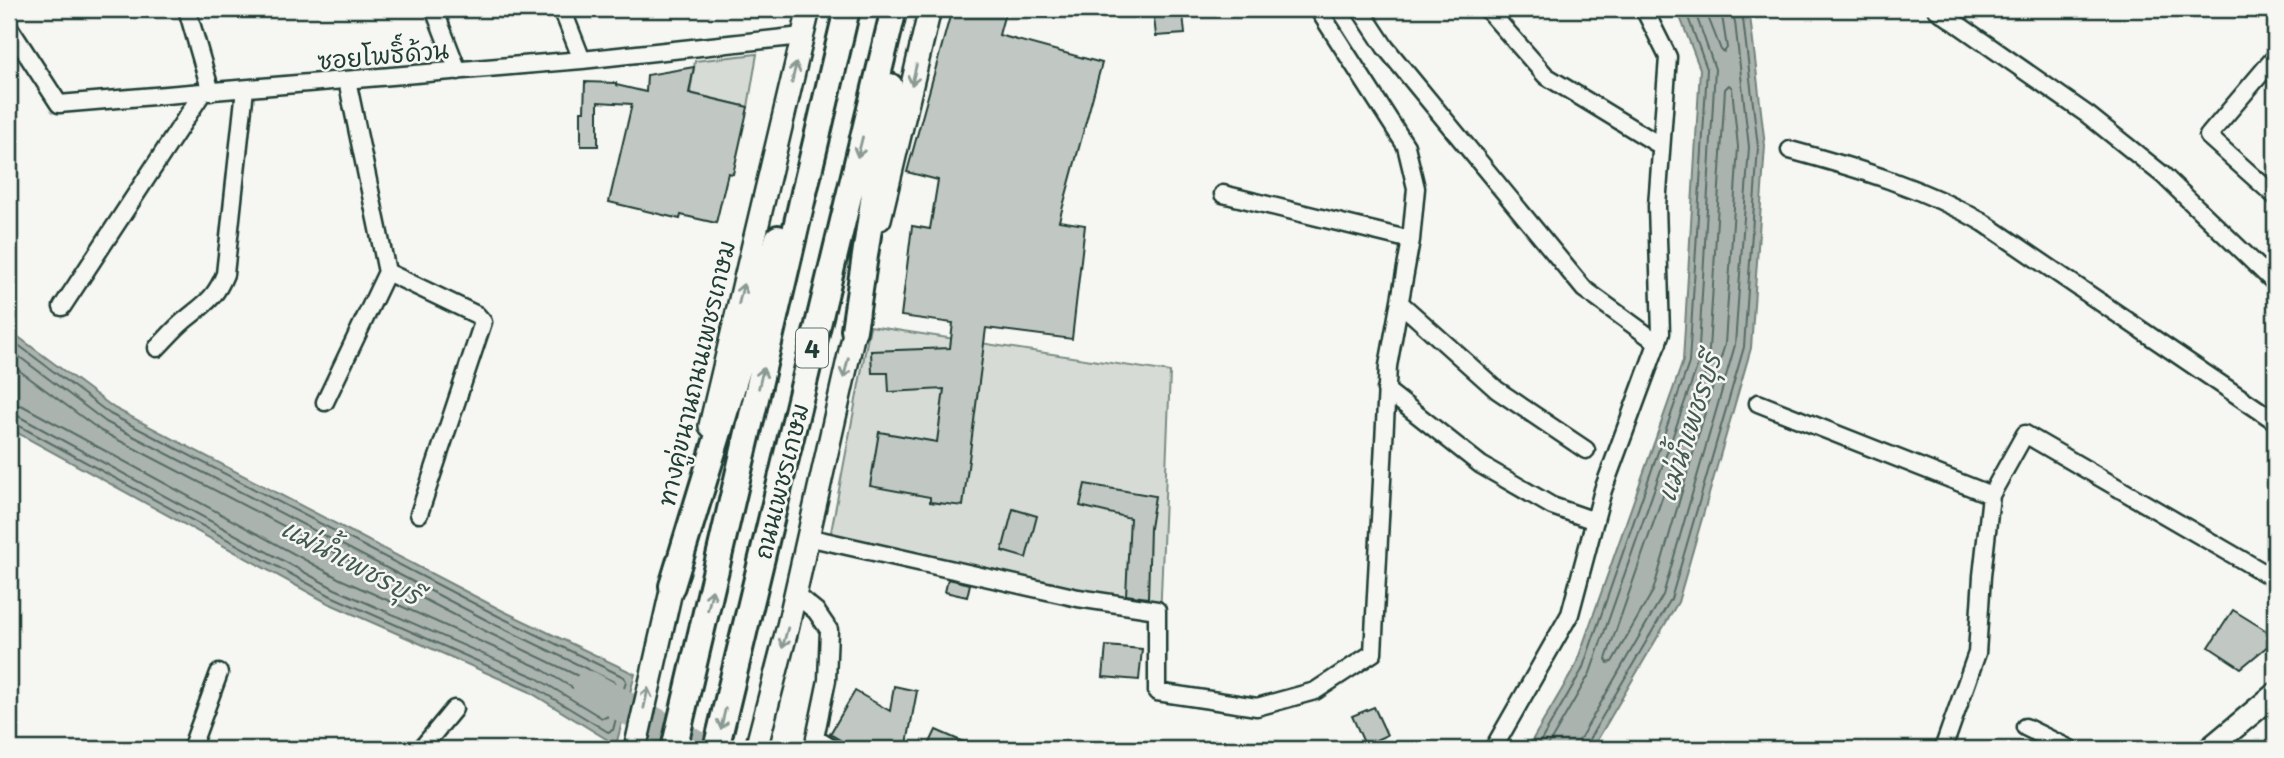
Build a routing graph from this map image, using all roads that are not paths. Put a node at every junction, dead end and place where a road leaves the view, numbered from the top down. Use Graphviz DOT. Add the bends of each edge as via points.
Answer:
graph roads {
  1 [pos="187,9"];
  2 [pos="434,9"];
  3 [pos="562,9"];
  4 [pos="809,9"];
  5 [pos="894,9"];
  6 [pos="901,9"];
  7 [pos="930,9"];
  8 [pos="1318,9"];
  9 [pos="1360,9"];
  10 [pos="1487,9"];
  11 [pos="1644,9"];
  12 [pos="1936,9"];
  13 [pos="845,19"];
  14 [pos="9,27"];
  15 [pos="802,36"];
  16 [pos="2275,57"];
  17 [pos="582,61"];
  18 [pos="458,71"];
  19 [pos="346,80"];
  20 [pos="245,89"];
  21 [pos="207,92"];
  22 [pos="1661,146"];
  23 [pos="1790,150"];
  24 [pos="1223,194"];
  25 [pos="2275,196"];
  26 [pos="1411,240"];
  27 [pos="387,272"];
  28 [pos="2275,283"];
  29 [pos="1399,303"];
  30 [pos="62,307"];
  31 [pos="854,331"];
  32 [pos="1658,343"];
  33 [pos="157,348"];
  34 [pos="1386,390"];
  35 [pos="325,402"];
  36 [pos="1758,403"];
  37 [pos="2275,421"];
  38 [pos="1586,450"];
  39 [pos="1990,495"];
  40 [pos="419,514"];
  41 [pos="1595,522"];
  42 [pos="807,537"];
  43 [pos="2275,579"];
  44 [pos="672,586"];
  45 [pos="795,594"];
  46 [pos="219,673"];
  47 [pos="2275,694"];
  48 [pos="454,709"];
  49 [pos="2025,727"];
  50 [pos="191,749"];
  51 [pos="421,749"];
  52 [pos="635,749"];
  53 [pos="674,749"];
  54 [pos="716,749"];
  55 [pos="756,749"];
  56 [pos="832,749"];
  57 [pos="1493,749"];
  58 [pos="1943,749"];
  59 [pos="2070,749"];
  60 [pos="2209,749"];
  1 -- 21 [label="street"];
  2 -- 18 [label="street"];
  3 -- 17 [label="street"];
  4 -- 15 [label="main road, ทางคู่ขนานถนนเพชรเกษม"];
  5 -- 54 [label="highway, ถนนเพชรเกษม / 4, one-way"];
  6 -- 31 [label="highway"];
  7 -- 31 [label="main road, 4, one-way"];
  8 -- 26 [label="street" via="1406,146 1416,188"];
  9 -- 32 [label="street" via="1385,47 1584,289"];
  10 -- 22 [label="street" via="1546,76"];
  11 -- 22 [label="street" via="1668,57"];
  12 -- 28 [label="street" via="2088,115 2163,176"];
  13 -- 44 [label="highway"];
  53 -- 13 [label="highway, ถนนเพชรเกษม / 4, one-way"];
  14 -- 21 [label="street, ซอยโพธิ์ด้วน" via="59,104"];
  15 -- 17 [label="street, ซอยโพธิ์ด้วน"];
  44 -- 15 [label="main road, ทางคู่ขนานถนนเพชรเกษม, one-way"];
  16 -- 25 [label="street" via="2208,136"];
  17 -- 18 [label="street, ซอยโพธิ์ด้วน"];
  18 -- 19 [label="street, ซอยโพธิ์ด้วน"];
  19 -- 20 [label="street, ซอยโพธิ์ด้วน"];
  19 -- 27 [label="street"];
  20 -- 21 [label="street, ซอยโพธิ์ด้วน"];
  20 -- 33 [label="street" via="225,275 205,305"];
  21 -- 30 [label="street"];
  22 -- 32 [label="street"];
  23 -- 37 [label="street" via="1853,167 1951,204"];
  24 -- 26 [label="street"];
  26 -- 29 [label="street"];
  27 -- 35 [label="street"];
  27 -- 40 [label="street" via="477,315 483,323"];
  29 -- 34 [label="street"];
  29 -- 38 [label="street" via="1497,390"];
  31 -- 42 [label="main road, 4, one-way"];
  32 -- 41 [label="street"];
  34 -- 41 [label="street" via="1481,465 1552,506"];
  34 -- 42 [label="street" via="1373,653 1315,691 1257,707 1157,692 1157,610 1078,598"];
  36 -- 39 [label="street"];
  39 -- 43 [label="street" via="2025,434"];
  39 -- 58 [label="street" via="1977,653"];
  41 -- 57 [label="street" via="1570,614"];
  42 -- 45 [label="main road, 4"];
  52 -- 44 [label="main road, ทางคู่ขนานถนนเพชรเกษม, one-way"];
  45 -- 55 [label="main road, 4, one-way"];
  45 -- 56 [label="street" via="816,611 829,630 827,680 815,738"];
  46 -- 50 [label="street"];
  47 -- 60 [label="main road"];
  48 -- 51 [label="street"];
  49 -- 59 [label="street"];
}
